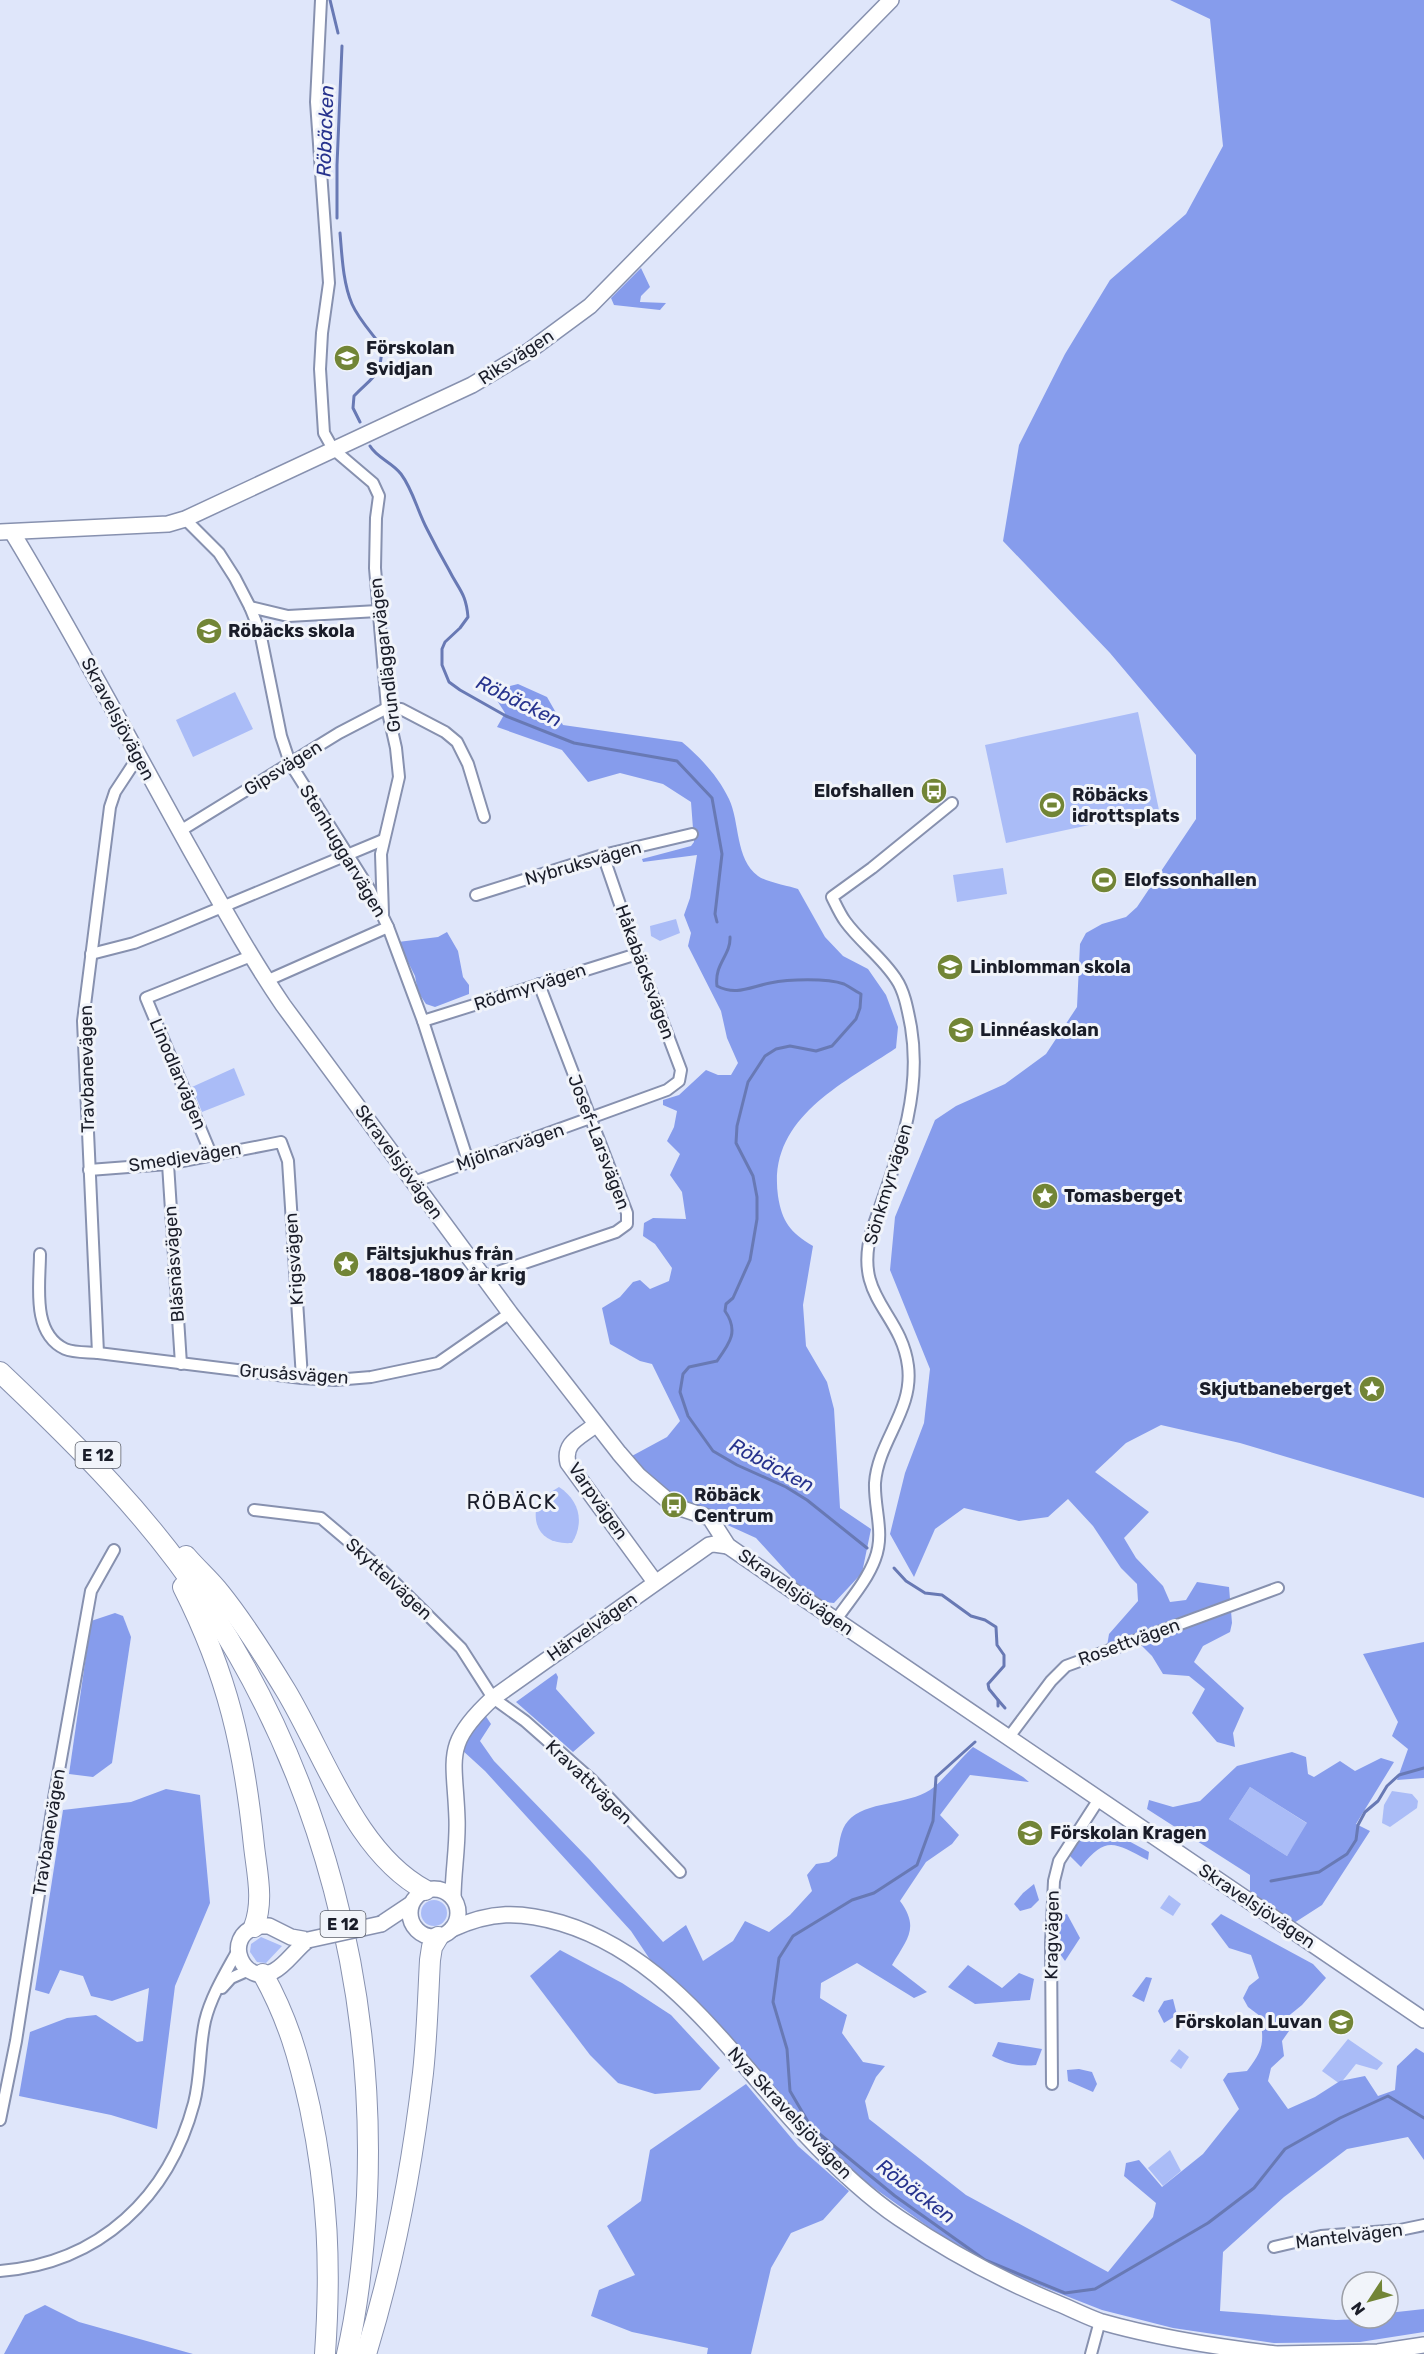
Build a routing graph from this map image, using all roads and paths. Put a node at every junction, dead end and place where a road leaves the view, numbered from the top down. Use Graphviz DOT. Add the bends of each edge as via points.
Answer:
graph roads {
  1 [pos="321,0"];
  2 [pos="891,0"];
  3 [pos="333,449"];
  4 [pos="185,519"];
  5 [pos="6,532"];
  6 [pos="249,607"];
  7 [pos="378,611"];
  8 [pos="387,708"];
  9 [pos="138,757"];
  10 [pos="290,763"];
  11 [pos="952,804"];
  12 [pos="484,817"];
  13 [pos="180,831"];
  14 [pos="692,834"];
  15 [pos="383,840"];
  16 [pos="347,854"];
  17 [pos="603,855"];
  18 [pos="476,896"];
  19 [pos="224,907"];
  20 [pos="383,914"];
  21 [pos="388,927"];
  22 [pos="91,954"];
  23 [pos="637,954"];
  24 [pos="251,956"];
  25 [pos="266,981"];
  26 [pos="539,984"];
  27 [pos="423,1021"];
  28 [pos="673,1086"];
  29 [pos="591,1119"];
  30 [pos="281,1142"];
  31 [pos="211,1154"];
  32 [pos="468,1161"];
  33 [pos="168,1164"];
  34 [pos="89,1170"];
  35 [pos="414,1182"];
  36 [pos="40,1254"];
  37 [pos="483,1277"];
  38 [pos="510,1313"];
  39 [pos="98,1353"];
  40 [pos="0,1358"];
  41 [pos="181,1364"];
  42 [pos="0,1372"];
  43 [pos="302,1378"];
  44 [pos="595,1425"];
  45 [pos="254,1510"];
  46 [pos="157,1537"];
  47 [pos="728,1546"];
  48 [pos="114,1550"];
  49 [pos="188,1559"];
  50 [pos="655,1582"];
  51 [pos="1278,1588"];
  52 [pos="836,1620"];
  53 [pos="493,1698"];
  54 [pos="1009,1737"];
  55 [pos="1099,1799"];
  56 [pos="454,1863"];
  57 [pos="680,1872"];
  58 [pos="424,1894"];
  59 [pos="455,1903"];
  60 [pos="488,1916"];
  61 [pos="381,1924"];
  62 [pos="254,1927"];
  63 [pos="414,1928"];
  64 [pos="445,1933"];
  65 [pos="308,1940"];
  66 [pos="238,1950"];
  67 [pos="256,1972"];
  68 [pos="216,1995"];
  69 [pos="1424,2020"];
  70 [pos="1052,2084"];
  71 [pos="0,2120"];
  72 [pos="1424,2225"];
  73 [pos="1274,2247"];
  74 [pos="0,2271"];
  75 [pos="1100,2321"];
  76 [pos="1424,2345"];
  77 [pos="325,2354"];
  78 [pos="347,2354"];
  79 [pos="355,2354"];
  80 [pos="366,2354"];
  81 [pos="1091,2354"];
  82 [pos="1276,2354"];
  1 -- 3 [label="street" via="316,102 329,283 320,369 324,433"];
  2 -- 3 [label="street, Riksvägen" via="590,306 529,351 472,385"];
  3 -- 4 [label="street, Riksvägen"];
  3 -- 7 [label="street, Grundläggarvägen" via="373,483 379,496 375,568"];
  4 -- 5 [label="street, Riksvägen" via="168,524"];
  4 -- 6 [label="street, Stenhuggarvägen" via="219,553"];
  5 -- 9 [label="street, Skravelsjövägen" via="49,592"];
  6 -- 7 [label="street" via="288,616"];
  6 -- 10 [label="street, Stenhuggarvägen" via="260,632"];
  7 -- 8 [label="street, Grundläggarvägen"];
  8 -- 10 [label="street, Gipsvägen"];
  8 -- 12 [label="street" via="401,709 457,742"];
  8 -- 15 [label="street, Grundläggarvägen" via="399,777"];
  9 -- 13 [label="street, Skravelsjövägen"];
  9 -- 22 [label="street, Travbanevägen" via="119,784 110,807"];
  10 -- 13 [label="street, Gipsvägen"];
  10 -- 16 [label="street, Stenhuggarvägen"];
  11 -- 52 [label="street, Sönkmyrvägen" via="832,897 845,921 898,981 909,1017 915,1075 904,1139 872,1230 867,1261 874,1293 902,1344 908,1364 906,1402 877,1476 879,1547 873,1565"];
  13 -- 19 [label="street, Skravelsjövägen"];
  14 -- 17 [label="street, Nybruksvägen"];
  15 -- 16 [label="street"];
  15 -- 20 [label="street, Grundläggarvägen"];
  16 -- 19 [label="street"];
  16 -- 20 [label="street, Stenhuggarvägen"];
  17 -- 18 [label="street, Nybruksvägen"];
  17 -- 23 [label="street, Håkabäcksvägen"];
  19 -- 22 [label="street" via="134,943"];
  19 -- 24 [label="street, Skravelsjövägen"];
  20 -- 21 [label="street, Stenhuggarvägen"];
  21 -- 25 [label="street"];
  21 -- 27 [label="street, Stenhuggarvägen"];
  22 -- 34 [label="street, Travbanevägen" via="83,1021"];
  23 -- 26 [label="street, Rödmyrvägen"];
  23 -- 28 [label="street, Håkabäcksvägen" via="681,1071"];
  24 -- 25 [label="street, Skravelsjövägen"];
  24 -- 31 [label="street, Linodlarvägen" via="146,998"];
  25 -- 35 [label="street, Skravelsjövägen"];
  26 -- 27 [label="street, Rödmyrvägen"];
  26 -- 29 [label="street, Josef-Larsvägen"];
  27 -- 32 [label="street, Stenhuggarvägen"];
  28 -- 29 [label="street, Mjölnarvägen"];
  29 -- 32 [label="street, Mjölnarvägen"];
  29 -- 37 [label="street, Josef-Larsvägen" via="627,1213 627,1224 616,1232"];
  30 -- 31 [label="street, Smedjevägen"];
  30 -- 43 [label="street, Krigsvägen" via="288,1161"];
  31 -- 33 [label="street, Smedjevägen"];
  32 -- 35 [label="street, Mjölnarvägen"];
  33 -- 34 [label="street, Smedjevägen"];
  33 -- 41 [label="street, Blåsnäsvägen"];
  34 -- 39 [label="street, Travbanevägen"];
  35 -- 37 [label="street, Skravelsjövägen"];
  36 -- 39 [label="street, Grusåsvägen" via="40,1314 49,1335 65,1349"];
  37 -- 38 [label="street, Skravelsjövägen"];
  38 -- 43 [label="street, Grusåsvägen" via="438,1363 371,1377"];
  38 -- 44 [label="street, Skravelsjövägen"];
  39 -- 41 [label="street, Grusåsvägen"];
  40 -- 49 [label="highway, E 12" via="132,1489"];
  41 -- 43 [label="street, Grusåsvägen"];
  42 -- 46 [label="highway, E 12" via="90,1461"];
  44 -- 47 [label="street, Skravelsjövägen" via="638,1475 666,1499 710,1518"];
  44 -- 50 [label="street, Varpvägen" via="569,1446 568,1462"];
  45 -- 53 [label="street, Skyttelvägen" via="321,1518 380,1568 461,1648"];
  46 -- 62 [label="highway" via="208,1639 235,1720 245,1767 260,1898"];
  46 -- 78 [label="highway, E 12" via="208,1606 264,1704 309,1809 339,1907 364,2054 368,2160 362,2264"];
  47 -- 50 [label="street, Härvelvägen" via="709,1545"];
  47 -- 52 [label="street, Skravelsjövägen"];
  48 -- 71 [label="street, Travbanevägen" via="91,1591"];
  49 -- 58 [label="highway" via="220,1592 255,1642 361,1828 388,1862"];
  49 -- 79 [label="highway, E 12" via="243,1647 290,1741 333,1856 357,1951 376,2108 376,2161 370,2266"];
  50 -- 53 [label="street, Härvelvägen"];
  51 -- 54 [label="street, Rosettvägen" via="1066,1666"];
  52 -- 54 [label="street, Skravelsjövägen"];
  53 -- 56 [label="street, Härvelvägen" via="465,1727 457,1743 453,1762 457,1819"];
  53 -- 57 [label="street, Kravattvägen" via="592,1780"];
  54 -- 55 [label="street, Skravelsjövägen"];
  55 -- 69 [label="street, Skravelsjövägen"];
  55 -- 70 [label="street, Kragvägen" via="1059,1861 1054,1881"];
  56 -- 58 [label="street" via="447,1876"];
  56 -- 59 [label="street"];
  58 -- 59 [label="street" via="446,1892"];
  58 -- 61 [label="street"];
  58 -- 63 [label="street" via="410,1918"];
  59 -- 60 [label="street, Nya Skravelsjövägen" via="474,1914"];
  59 -- 64 [label="street" via="458,1919"];
  60 -- 64 [label="street, Nya Skravelsjövägen"];
  60 -- 75 [label="street, Nya Skravelsjövägen" via="528,1916 569,1926 642,1962 684,1998 806,2135 897,2216 1008,2282"];
  61 -- 63 [label="street"];
  61 -- 65 [label="street, bridge"];
  62 -- 65 [label="street" via="268,1926"];
  62 -- 66 [label="street" via="242,1937"];
  63 -- 64 [label="street" via="426,1936"];
  64 -- 80 [label="highway" via="432,1947 414,2141 399,2222"];
  65 -- 67 [label="street" via="278,1969"];
  66 -- 67 [label="street" via="240,1959"];
  66 -- 68 [label="street"];
  67 -- 68 [label="street" via="231,1978"];
  67 -- 77 [label="highway" via="278,2001 291,2034 317,2142 329,2249"];
  68 -- 74 [label="street" via="205,2023 187,2128 176,2155 144,2202 82,2249 33,2266"];
  72 -- 73 [label="street, Mantelvägen" via="1321,2236"];
  75 -- 81 [label="street"];
  75 -- 82 [label="street, Nya Skravelsjövägen" via="1227,2348"];
  76 -- 82 [label="street, Nya Skravelsjövägen" via="1378,2352"];
}
